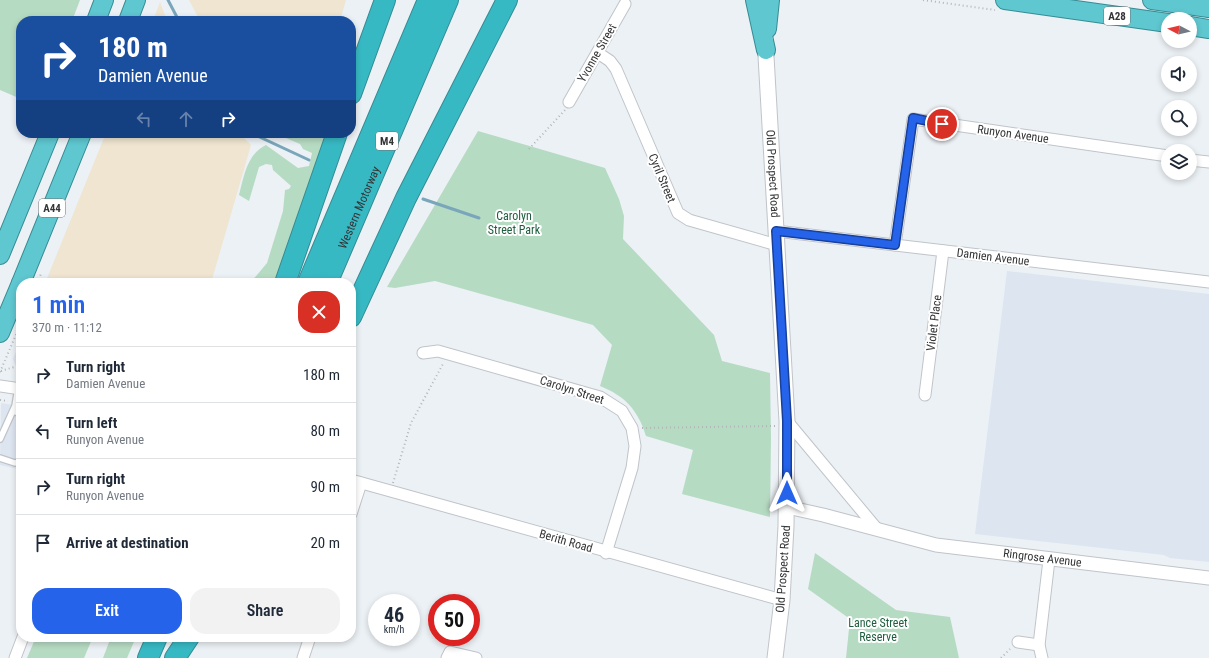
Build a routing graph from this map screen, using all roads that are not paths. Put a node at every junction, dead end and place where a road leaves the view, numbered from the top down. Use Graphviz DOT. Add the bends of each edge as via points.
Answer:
graph roads {
  1 [pos="104,0"];
  2 [pos="136,0"];
  3 [pos="385,0"];
  4 [pos="428,0"];
  5 [pos="448,0"];
  6 [pos="497,0"];
  7 [pos="507,0"];
  8 [pos="755,0"];
  9 [pos="763,0"];
  10 [pos="770,0"];
  11 [pos="1005,0"];
  12 [pos="1152,0"];
  13 [pos="625,4"];
  14 [pos="1209,8"];
  15 [pos="94,16"];
  16 [pos="130,16"];
  17 [pos="1161,22"];
  18 [pos="1197,27"];
  19 [pos="1209,29"];
  20 [pos="766,50"];
  21 [pos="598,53"];
  22 [pos="356,80"];
  23 [pos="569,102"];
  24 [pos="48,138"];
  25 [pos="80,138"];
  26 [pos="335,138"];
  27 [pos="1161,155"];
  28 [pos="1197,161"];
  29 [pos="1209,162"];
  30 [pos="777,238"];
  31 [pos="895,245"];
  32 [pos="1,248"];
  33 [pos="943,251"];
  34 [pos="23,278"];
  35 [pos="287,278"];
  36 [pos="310,278"];
  37 [pos="329,278"];
  38 [pos="1209,282"];
  39 [pos="356,283"];
  40 [pos="16,295"];
  41 [pos="356,306"];
  42 [pos="0,333"];
  43 [pos="423,353"];
  44 [pos="0,386"];
  45 [pos="16,388"];
  46 [pos="925,395"];
  47 [pos="16,401"];
  48 [pos="13,411"];
  49 [pos="16,412"];
  50 [pos="787,421"];
  51 [pos="2,426"];
  52 [pos="0,440"];
  53 [pos="0,458"];
  54 [pos="16,463"];
  55 [pos="356,481"];
  56 [pos="787,508"];
  57 [pos="877,529"];
  58 [pos="606,553"];
  59 [pos="1049,560"];
  60 [pos="1209,578"];
  61 [pos="782,600"];
  62 [pos="21,642"];
  63 [pos="155,642"];
  64 [pos="173,642"];
  65 [pos="185,642"];
  66 [pos="308,642"];
  67 [pos="1018,642"];
  68 [pos="1039,645"];
  69 [pos="14,658"];
  70 [pos="148,658"];
  71 [pos="166,658"];
  72 [pos="174,658"];
  73 [pos="303,658"];
  74 [pos="447,658"];
  75 [pos="476,658"];
  76 [pos="775,658"];
  77 [pos="1042,658"];
  1 -- 15 [label="highway"];
  2 -- 16 [label="highway"];
  3 -- 22 [label="highway"];
  4 -- 36 [label="highway, Western Motorway / M4"];
  5 -- 37 [label="highway, Western Motorway / M4"];
  6 -- 39 [label="highway" via="399,192"];
  7 -- 41 [label="highway" via="406,198"];
  8 -- 20 [label="highway"];
  9 -- 20 [label="main road, Old Prospect Road"];
  10 -- 20 [label="highway"];
  11 -- 17 [label="highway, A28"];
  12 -- 14 [label="highway"];
  13 -- 21 [label="street, Yvonne Street"];
  18 -- 19 [label="highway"];
  20 -- 30 [label="main road, Old Prospect Road"];
  21 -- 23 [label="street, Yvonne Street"];
  21 -- 30 [label="street, Cyril Street" via="616,69 680,215"];
  24 -- 32 [label="highway, A44"];
  25 -- 34 [label="highway, A44"];
  26 -- 35 [label="highway"];
  27 -- 31 [label="street, Runyon Avenue" via="913,118"];
  28 -- 29 [label="street"];
  30 -- 31 [label="street, Damien Avenue"];
  30 -- 50 [label="main road, Old Prospect Road"];
  31 -- 33 [label="street, Damien Avenue"];
  33 -- 38 [label="street, Damien Avenue"];
  33 -- 46 [label="street, Violet Place"];
  40 -- 42 [label="highway, A44"];
  43 -- 58 [label="street, Carolyn Street" via="438,351 600,397 622,411 632,428 635,446 632,468"];
  44 -- 45 [label="street"];
  47 -- 48 [label="lane"];
  48 -- 49 [label="lane"];
  48 -- 51 [label="lane"];
  50 -- 56 [label="main road, Old Prospect Road"];
  50 -- 57 [label="street"];
  51 -- 52 [label="lane"];
  53 -- 54 [label="lane"];
  55 -- 58 [label="street, Berith Road"];
  56 -- 57 [label="street, Ringrose Avenue" via="823,514"];
  56 -- 61 [label="main road, Old Prospect Road"];
  57 -- 59 [label="street, Ringrose Avenue" via="936,545"];
  58 -- 61 [label="street, Berith Road"];
  59 -- 60 [label="street, Ringrose Avenue"];
  59 -- 68 [label="street"];
  61 -- 76 [label="main road, Old Prospect Road"];
  62 -- 69 [label="street"];
  63 -- 70 [label="highway"];
  64 -- 71 [label="highway"];
  65 -- 72 [label="highway"];
  66 -- 73 [label="street"];
  67 -- 68 [label="street"];
  68 -- 77 [label="street"];
  74 -- 75 [label="street" via="450,652"];
}
